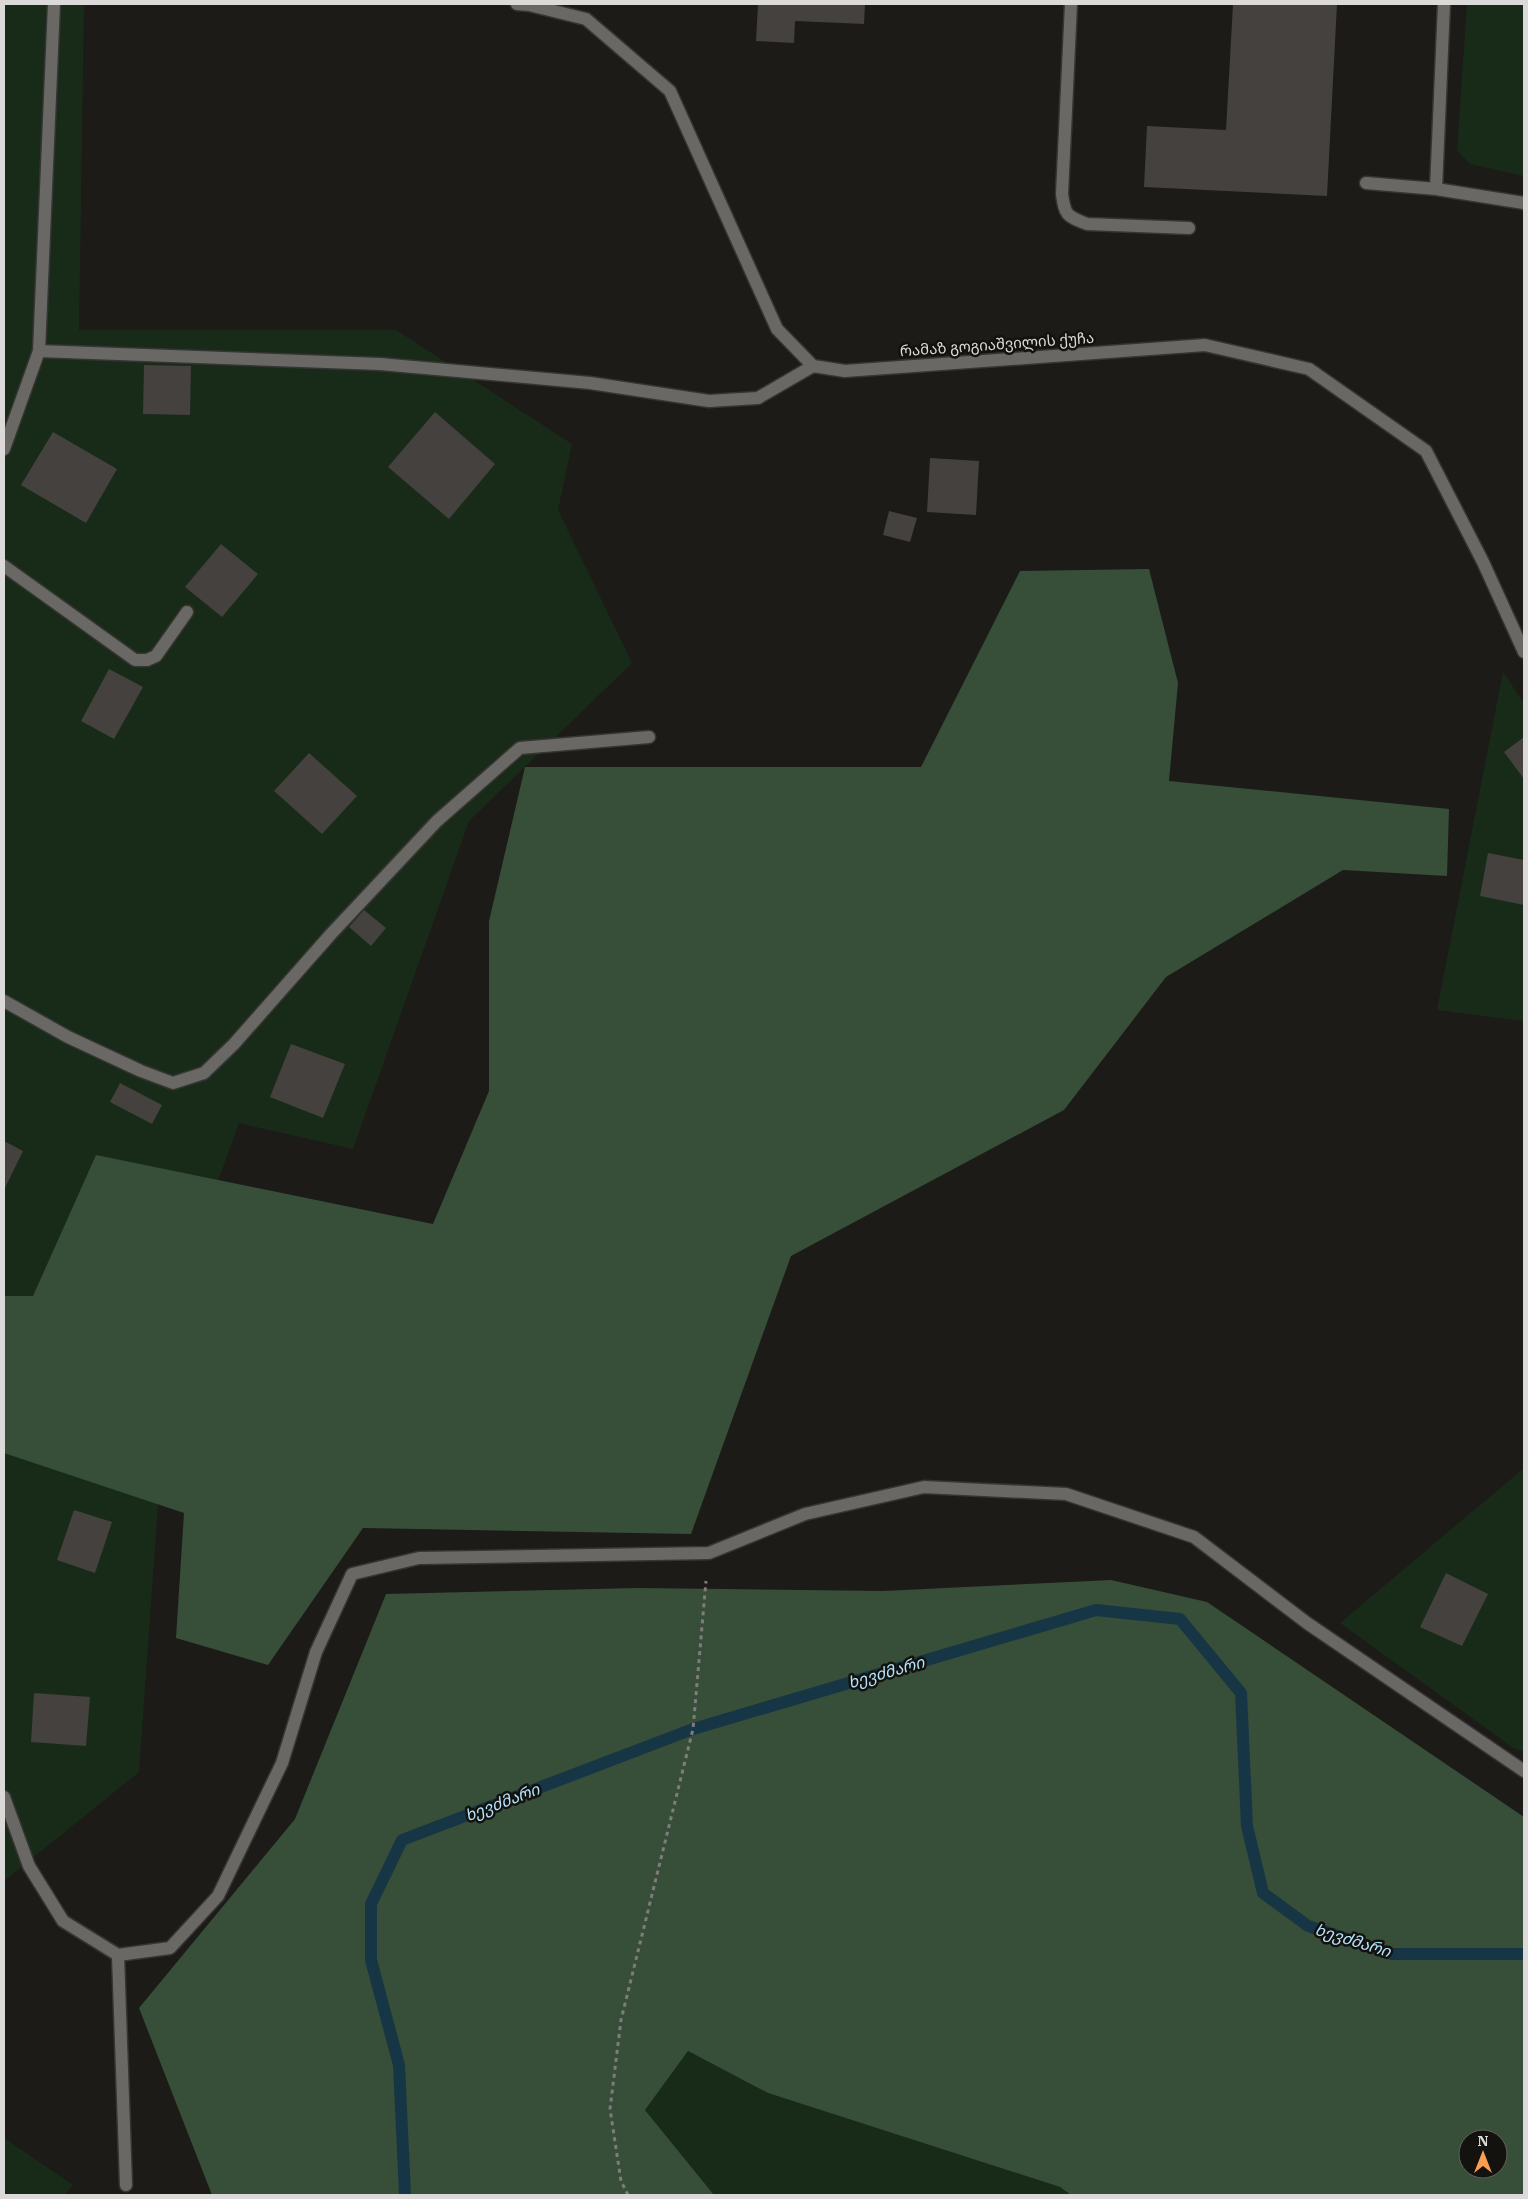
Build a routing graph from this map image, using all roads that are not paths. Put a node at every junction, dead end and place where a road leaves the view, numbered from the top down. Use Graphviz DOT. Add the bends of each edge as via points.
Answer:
graph roads {
  1 [pos="54,4"];
  2 [pos="517,4"];
  3 [pos="1071,4"];
  4 [pos="1444,4"];
  5 [pos="1366,182"];
  6 [pos="1436,190"];
  7 [pos="1524,203"];
  8 [pos="1189,228"];
  9 [pos="39,351"];
  10 [pos="813,366"];
  11 [pos="4,449"];
  12 [pos="4,566"];
  13 [pos="187,612"];
  14 [pos="1524,652"];
  15 [pos="649,737"];
  16 [pos="4,1001"];
  17 [pos="1524,1771"];
  18 [pos="4,1797"];
  19 [pos="118,1955"];
  20 [pos="126,2185"];
  1 -- 9 [label="street"];
  2 -- 10 [label="street" via="586,19 670,91 777,329"];
  3 -- 8 [label="street" via="1062,194 1064,212 1086,224"];
  4 -- 6 [label="street"];
  5 -- 6 [label="street"];
  6 -- 7 [label="street"];
  9 -- 10 [label="street" via="380,364 590,382 709,401 758,398"];
  9 -- 11 [label="street"];
  10 -- 14 [label="street, რამაზ გოგიაშვილის ქუჩა" via="846,372 1205,345 1309,369 1426,451 1484,562"];
  12 -- 13 [label="street" via="135,660 156,656"];
  15 -- 16 [label="street" via="520,748 437,821 204,1073 173,1083 68,1037"];
  17 -- 19 [label="street" via="1307,1623 1194,1537 1066,1494 924,1487 805,1514 709,1553 419,1558 352,1574 316,1652 282,1763 218,1896 170,1948"];
  18 -- 19 [label="street" via="29,1866 62,1921"];
  19 -- 20 [label="street"];
}
